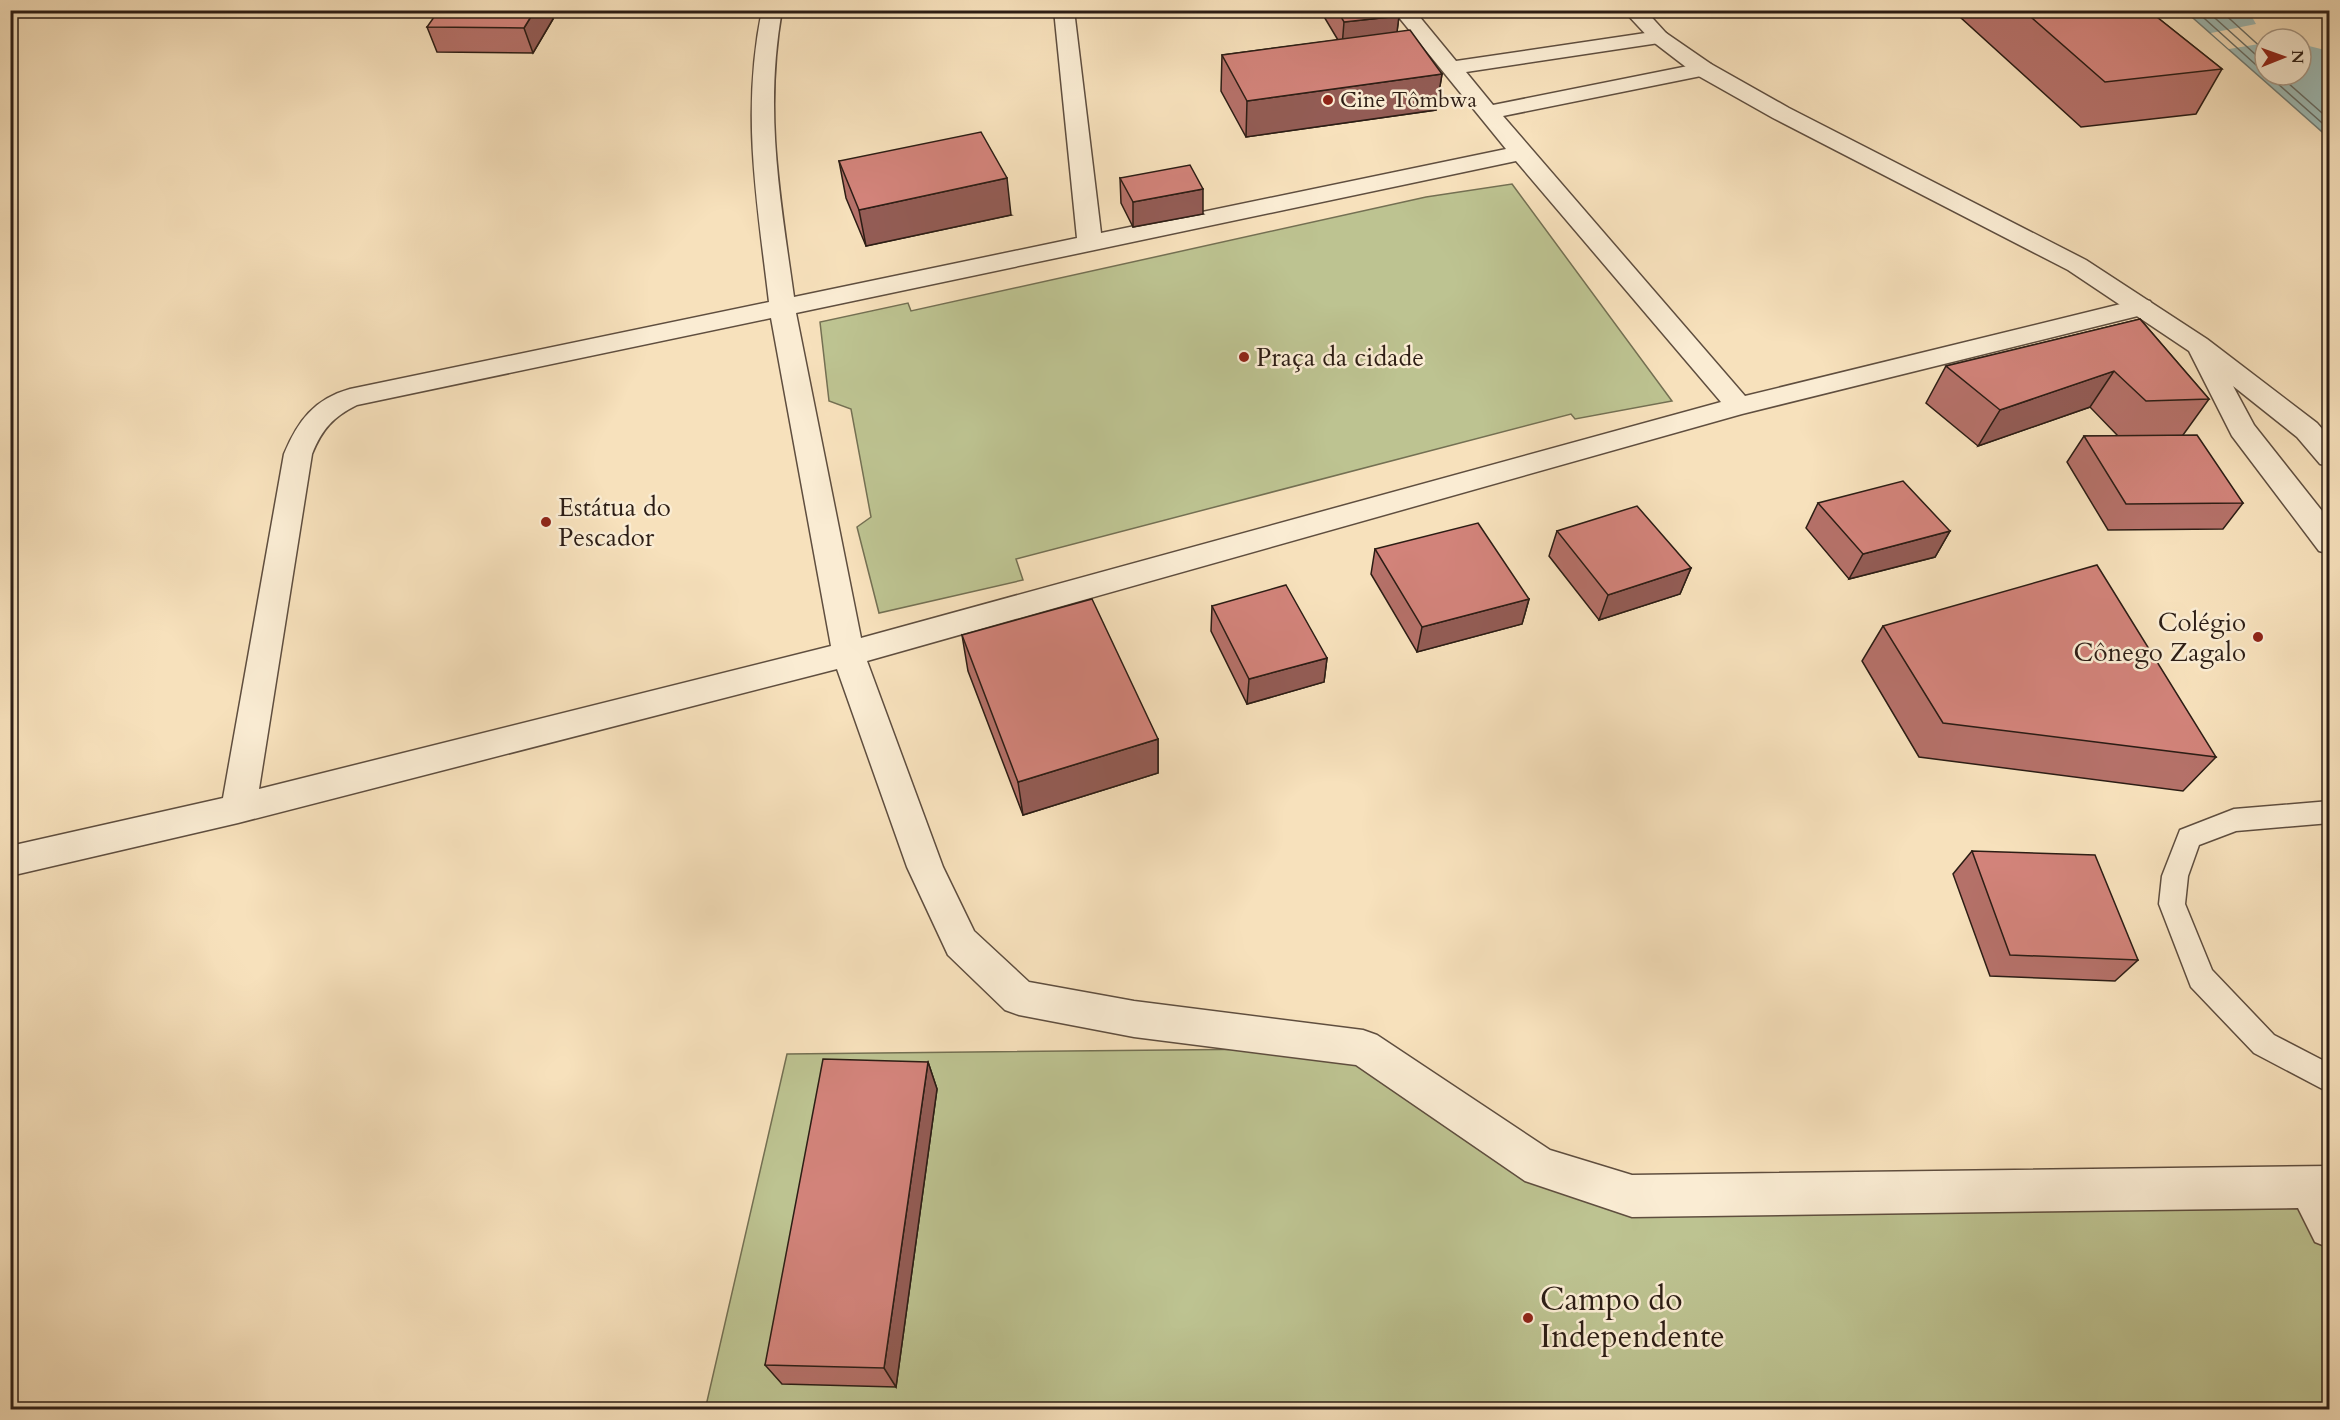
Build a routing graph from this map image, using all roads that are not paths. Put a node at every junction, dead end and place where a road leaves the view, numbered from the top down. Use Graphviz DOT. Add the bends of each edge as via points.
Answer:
graph roads {
  1 [pos="772,10"];
  2 [pos="1064,10"];
  3 [pos="1403,10"];
  4 [pos="1633,10"];
  5 [pos="1659,37"];
  6 [pos="1451,68"];
  7 [pos="1703,69"];
  8 [pos="1487,113"];
  9 [pos="1521,153"];
  10 [pos="1090,245"];
  11 [pos="782,307"];
  12 [pos="2141,307"];
  13 [pos="2198,345"];
  14 [pos="1739,406"];
  15 [pos="2330,458"];
  16 [pos="2330,543"];
  17 [pos="848,654"];
  18 [pos="238,809"];
  19 [pos="2330,812"];
  20 [pos="10,861"];
  21 [pos="2330,1079"];
  22 [pos="2319,1187"];
  23 [pos="2330,1227"];
  1 -- 11 [label="street" via="761,97"];
  2 -- 10 [label="street"];
  3 -- 6 [label="street"];
  4 -- 5 [label="street"];
  5 -- 6 [label="street"];
  5 -- 7 [label="street"];
  6 -- 8 [label="street"];
  7 -- 8 [label="street"];
  7 -- 12 [label="street" via="2020,233 2077,264"];
  8 -- 9 [label="street"];
  9 -- 10 [label="street"];
  9 -- 14 [label="street"];
  10 -- 11 [label="street"];
  11 -- 17 [label="street"];
  11 -- 18 [label="street" via="350,398 328,407 310,424 298,454"];
  12 -- 13 [label="street"];
  12 -- 14 [label="street"];
  13 -- 15 [label="street" via="2307,430"];
  13 -- 16 [label="street" via="2242,429"];
  14 -- 17 [label="street"];
  17 -- 18 [label="street"];
  17 -- 22 [label="street" via="925,867 962,943 1020,998 1134,1019 1363,1048 1540,1167 1632,1196"];
  18 -- 20 [label="street"];
  19 -- 21 [label="lane" via="2234,820 2189,838 2175,876 2172,904 2201,978 2264,1044"];
  22 -- 23 [label="street"];
}
